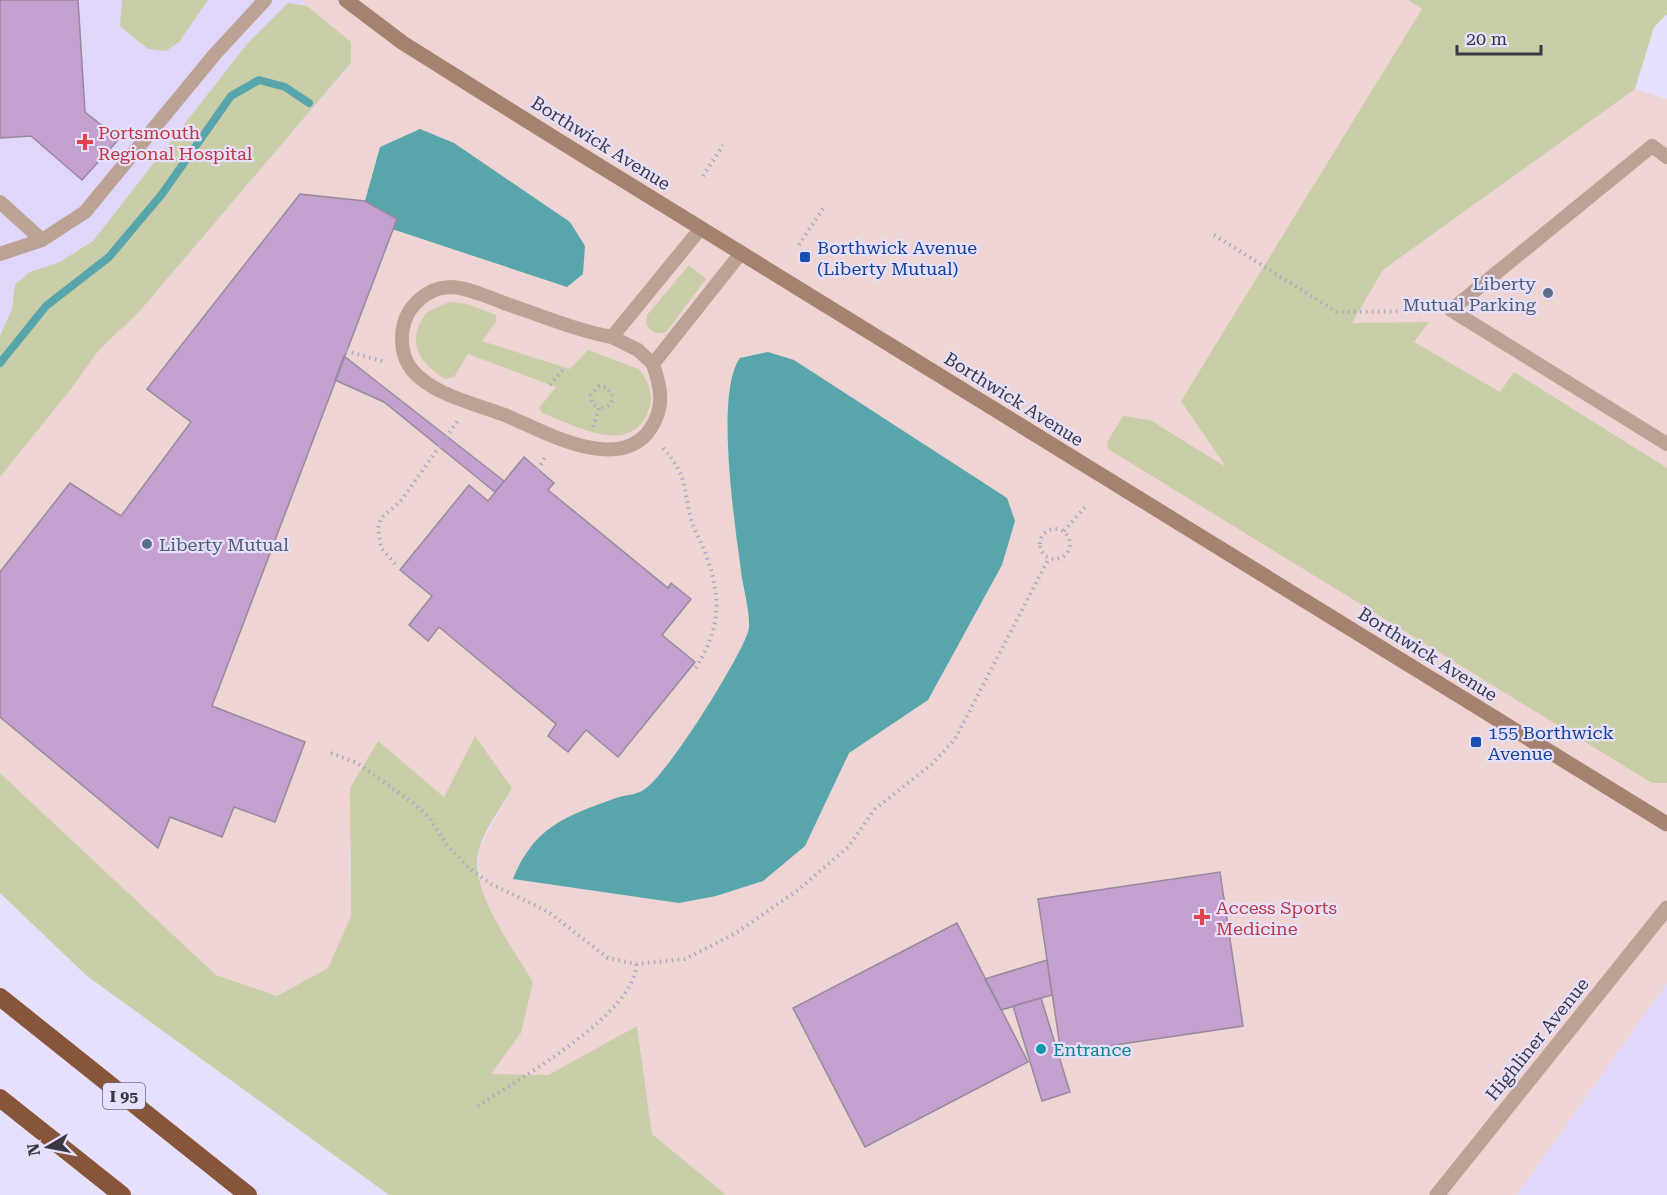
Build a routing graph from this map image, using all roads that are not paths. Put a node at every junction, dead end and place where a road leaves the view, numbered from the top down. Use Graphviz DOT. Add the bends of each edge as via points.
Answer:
graph roads {
  1 [pos="265,0"];
  2 [pos="346,0"];
  3 [pos="1667,157"];
  4 [pos="0,202"];
  5 [pos="701,228"];
  6 [pos="42,240"];
  7 [pos="741,253"];
  8 [pos="0,254"];
  9 [pos="612,337"];
  10 [pos="653,364"];
  11 [pos="1667,444"];
  12 [pos="1667,824"];
  13 [pos="1667,908"];
  14 [pos="0,997"];
  15 [pos="0,1098"];
  16 [pos="122,1195"];
  17 [pos="248,1195"];
  18 [pos="1437,1195"];
  1 -- 6 [label="lane" via="215,54 102,193 65,227"];
  2 -- 5 [label="street, Borthwick Avenue" via="403,43"];
  3 -- 11 [label="lane" via="1652,147 1450,310"];
  4 -- 6 [label="lane"];
  5 -- 7 [label="street, Borthwick Avenue"];
  5 -- 9 [label="lane"];
  6 -- 8 [label="lane"];
  7 -- 10 [label="lane"];
  7 -- 12 [label="street, Borthwick Avenue"];
  9 -- 10 [label="lane" via="638,350"];
  9 -- 10 [label="lane" via="454,287 429,291 414,305 403,326 402,340 410,368 431,386 586,448 620,450 648,433 662,402"];
  13 -- 18 [label="street, Highliner Avenue"];
  14 -- 17 [label="highway, I 95"];
  15 -- 16 [label="highway"];
}
